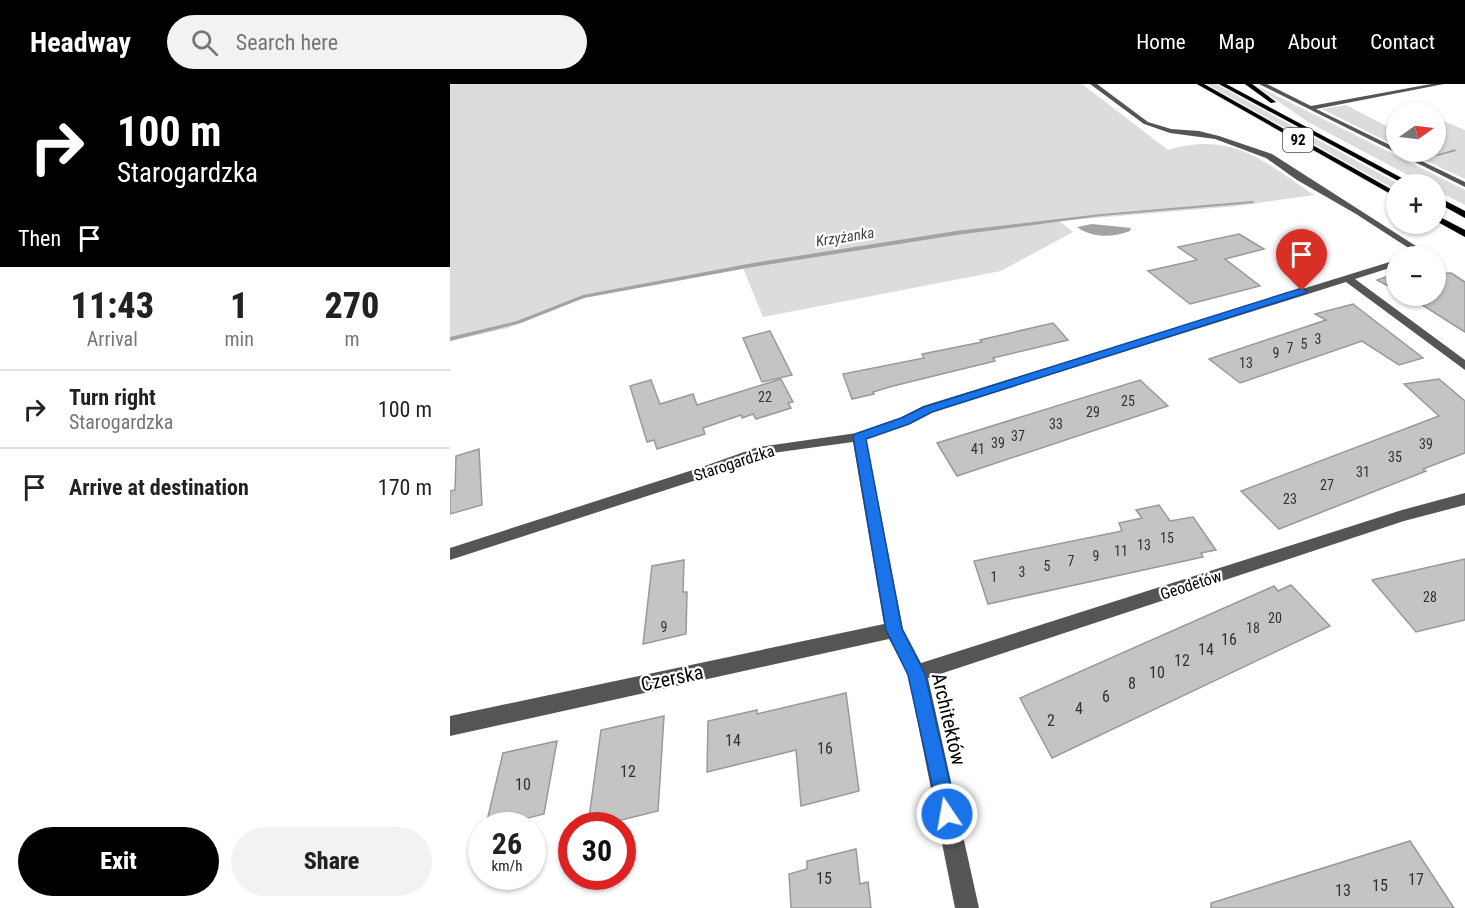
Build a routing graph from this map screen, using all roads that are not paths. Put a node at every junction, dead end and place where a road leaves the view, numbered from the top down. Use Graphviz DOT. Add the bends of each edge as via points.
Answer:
graph roads {
  1 [pos="1093,84"];
  2 [pos="1200,84"];
  3 [pos="1222,84"];
  4 [pos="1248,84"];
  5 [pos="1262,84"];
  6 [pos="1441,84"];
  7 [pos="1310,108"];
  8 [pos="1335,145"];
  9 [pos="1386,146"];
  10 [pos="1419,162"];
  11 [pos="1389,174"];
  12 [pos="1465,185"];
  13 [pos="1386,189"];
  14 [pos="1446,205"];
  15 [pos="1465,215"];
  16 [pos="1446,224"];
  17 [pos="1465,234"];
  18 [pos="1407,246"];
  19 [pos="1386,266"];
  20 [pos="1346,277"];
  21 [pos="1465,366"];
  22 [pos="859,436"];
  23 [pos="1465,499"];
  24 [pos="450,554"];
  25 [pos="894,630"];
  26 [pos="917,674"];
  27 [pos="450,726"];
  28 [pos="967,908"];
  1 -- 18 [label="street" via="1146,123 1170,131 1217,137 1269,156"];
  2 -- 13 [label="main road, 92"];
  3 -- 8 [label="main road, 92"];
  4 -- 8 [label="main road"];
  5 -- 7 [label="street"];
  6 -- 7 [label="street"];
  7 -- 9 [label="street"];
  8 -- 11 [label="main road, 92"];
  10 -- 12 [label="street"];
  14 -- 15 [label="main road"];
  16 -- 17 [label="main road"];
  19 -- 20 [label="street, Starogardzka"];
  20 -- 21 [label="street"];
  20 -- 22 [label="street, Starogardzka" via="928,409"];
  22 -- 24 [label="street, Starogardzka" via="763,450"];
  22 -- 25 [label="street, Architektów"];
  23 -- 26 [label="street, Geodetów"];
  25 -- 26 [label="street, Architektów"];
  25 -- 27 [label="street, Czerska"];
  26 -- 28 [label="street, Architektów"];
}
